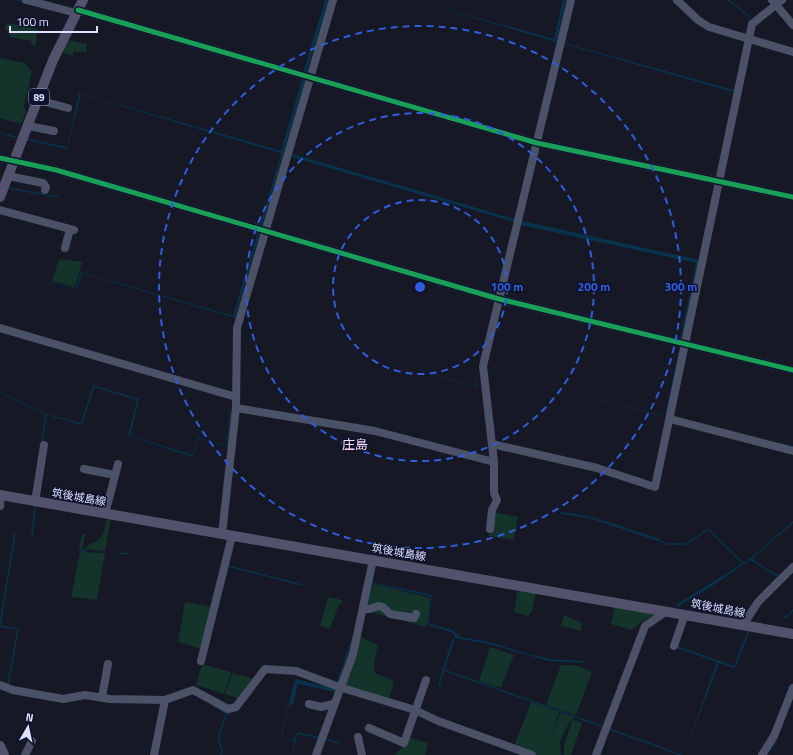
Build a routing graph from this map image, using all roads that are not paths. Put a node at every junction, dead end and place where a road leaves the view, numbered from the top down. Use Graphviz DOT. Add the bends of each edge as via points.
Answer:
graph roads {
  1 [pos="26,0"];
  2 [pos="83,0"];
  3 [pos="333,0"];
  4 [pos="571,0"];
  5 [pos="677,0"];
  6 [pos="777,2"];
  7 [pos="77,12"];
  8 [pos="793,25"];
  9 [pos="748,39"];
  10 [pos="793,52"];
  11 [pos="310,78"];
  12 [pos="38,100"];
  13 [pos="68,108"];
  14 [pos="28,126"];
  15 [pos="54,131"];
  16 [pos="537,143"];
  17 [pos="0,158"];
  18 [pos="14,161"];
  19 [pos="8,176"];
  20 [pos="719,181"];
  21 [pos="45,190"];
  22 [pos="0,197"];
  23 [pos="793,197"];
  24 [pos="0,210"];
  25 [pos="266,230"];
  26 [pos="65,248"];
  27 [pos="499,299"];
  28 [pos="0,328"];
  29 [pos="686,344"];
  30 [pos="793,370"];
  31 [pos="236,397"];
  32 [pos="236,408"];
  33 [pos="670,419"];
  34 [pos="492,444"];
  35 [pos="44,445"];
  36 [pos="793,450"];
  37 [pos="494,462"];
  38 [pos="118,464"];
  39 [pos="84,469"];
  40 [pos="115,476"];
  41 [pos="0,499"];
  42 [pos="36,502"];
  43 [pos="105,514"];
  44 [pos="490,529"];
  45 [pos="222,534"];
  46 [pos="232,536"];
  47 [pos="373,560"];
  48 [pos="793,567"];
  49 [pos="363,609"];
  50 [pos="667,611"];
  51 [pos="416,614"];
  52 [pos="685,614"];
  53 [pos="742,625"];
  54 [pos="793,634"];
  55 [pos="674,646"];
  56 [pos="201,661"];
  57 [pos="108,664"];
  58 [pos="426,680"];
  59 [pos="0,685"];
  60 [pos="339,687"];
  61 [pos="793,688"];
  62 [pos="102,697"];
  63 [pos="165,700"];
  64 [pos="309,704"];
  65 [pos="333,704"];
  66 [pos="415,710"];
  67 [pos="369,728"];
  68 [pos="358,737"];
  69 [pos="32,741"];
  70 [pos="0,746"];
  71 [pos="4,755"];
  72 [pos="25,755"];
  73 [pos="154,755"];
  74 [pos="316,755"];
  75 [pos="362,755"];
  76 [pos="532,755"];
  77 [pos="596,755"];
  78 [pos="762,755"];
  1 -- 7 [label="street"];
  2 -- 7 [label="main road, 89"];
  3 -- 11 [label="street"];
  4 -- 16 [label="street"];
  5 -- 9 [label="street" via="709,27"];
  6 -- 8 [label="street"];
  6 -- 9 [label="street" via="752,24"];
  7 -- 11 [label="street"];
  7 -- 12 [label="main road, 89" via="53,60"];
  9 -- 10 [label="street"];
  9 -- 20 [label="street"];
  11 -- 16 [label="street"];
  11 -- 25 [label="street"];
  12 -- 13 [label="street" via="59,109"];
  12 -- 14 [label="main road, 89"];
  14 -- 15 [label="street"];
  14 -- 18 [label="main road, 89"];
  16 -- 20 [label="street"];
  16 -- 27 [label="street"];
  17 -- 18 [label="street"];
  18 -- 19 [label="main road, 89"];
  18 -- 25 [label="street" via="56,170"];
  19 -- 21 [label="street" via="43,183"];
  19 -- 22 [label="main road, 89"];
  20 -- 23 [label="street"];
  20 -- 29 [label="street"];
  24 -- 26 [label="street" via="72,229"];
  25 -- 27 [label="street"];
  25 -- 31 [label="street" via="238,328"];
  27 -- 29 [label="street"];
  27 -- 34 [label="street" via="483,366"];
  28 -- 31 [label="street"];
  29 -- 30 [label="street"];
  29 -- 33 [label="street"];
  31 -- 32 [label="street"];
  32 -- 37 [label="street" via="375,431"];
  32 -- 45 [label="street"];
  33 -- 34 [label="street" via="655,487 597,468"];
  33 -- 36 [label="street"];
  34 -- 37 [label="street"];
  35 -- 42 [label="street"];
  37 -- 44 [label="street" via="494,493 497,500 492,510"];
  38 -- 40 [label="street"];
  39 -- 40 [label="street"];
  40 -- 43 [label="street"];
  41 -- 42 [label="main road, 筑後城島線"];
  42 -- 43 [label="main road, 筑後城島線"];
  43 -- 45 [label="main road, 筑後城島線"];
  45 -- 46 [label="main road, 筑後城島線"];
  46 -- 47 [label="main road, 筑後城島線"];
  46 -- 56 [label="street"];
  47 -- 49 [label="street"];
  47 -- 50 [label="main road, 筑後城島線"];
  48 -- 53 [label="street" via="758,602"];
  49 -- 51 [label="street" via="378,606 390,614 414,618"];
  49 -- 60 [label="street" via="353,654"];
  50 -- 52 [label="main road, 筑後城島線"];
  50 -- 77 [label="street" via="645,626"];
  52 -- 53 [label="main road, 筑後城島線"];
  52 -- 55 [label="street"];
  53 -- 54 [label="main road, 筑後城島線"];
  57 -- 62 [label="street"];
  58 -- 66 [label="street"];
  59 -- 62 [label="street" via="13,690 63,699 85,695"];
  60 -- 63 [label="street" via="296,671 265,668 236,707 228,709 193,690"];
  60 -- 65 [label="street"];
  60 -- 66 [label="street"];
  61 -- 78 [label="street" via="774,736"];
  62 -- 63 [label="street"];
  63 -- 73 [label="street"];
  64 -- 65 [label="street"];
  65 -- 74 [label="street"];
  66 -- 67 [label="street" via="404,743"];
  66 -- 76 [label="street" via="438,721"];
  68 -- 75 [label="street"];
  69 -- 72 [label="street"];
  70 -- 71 [label="main road"];
}
